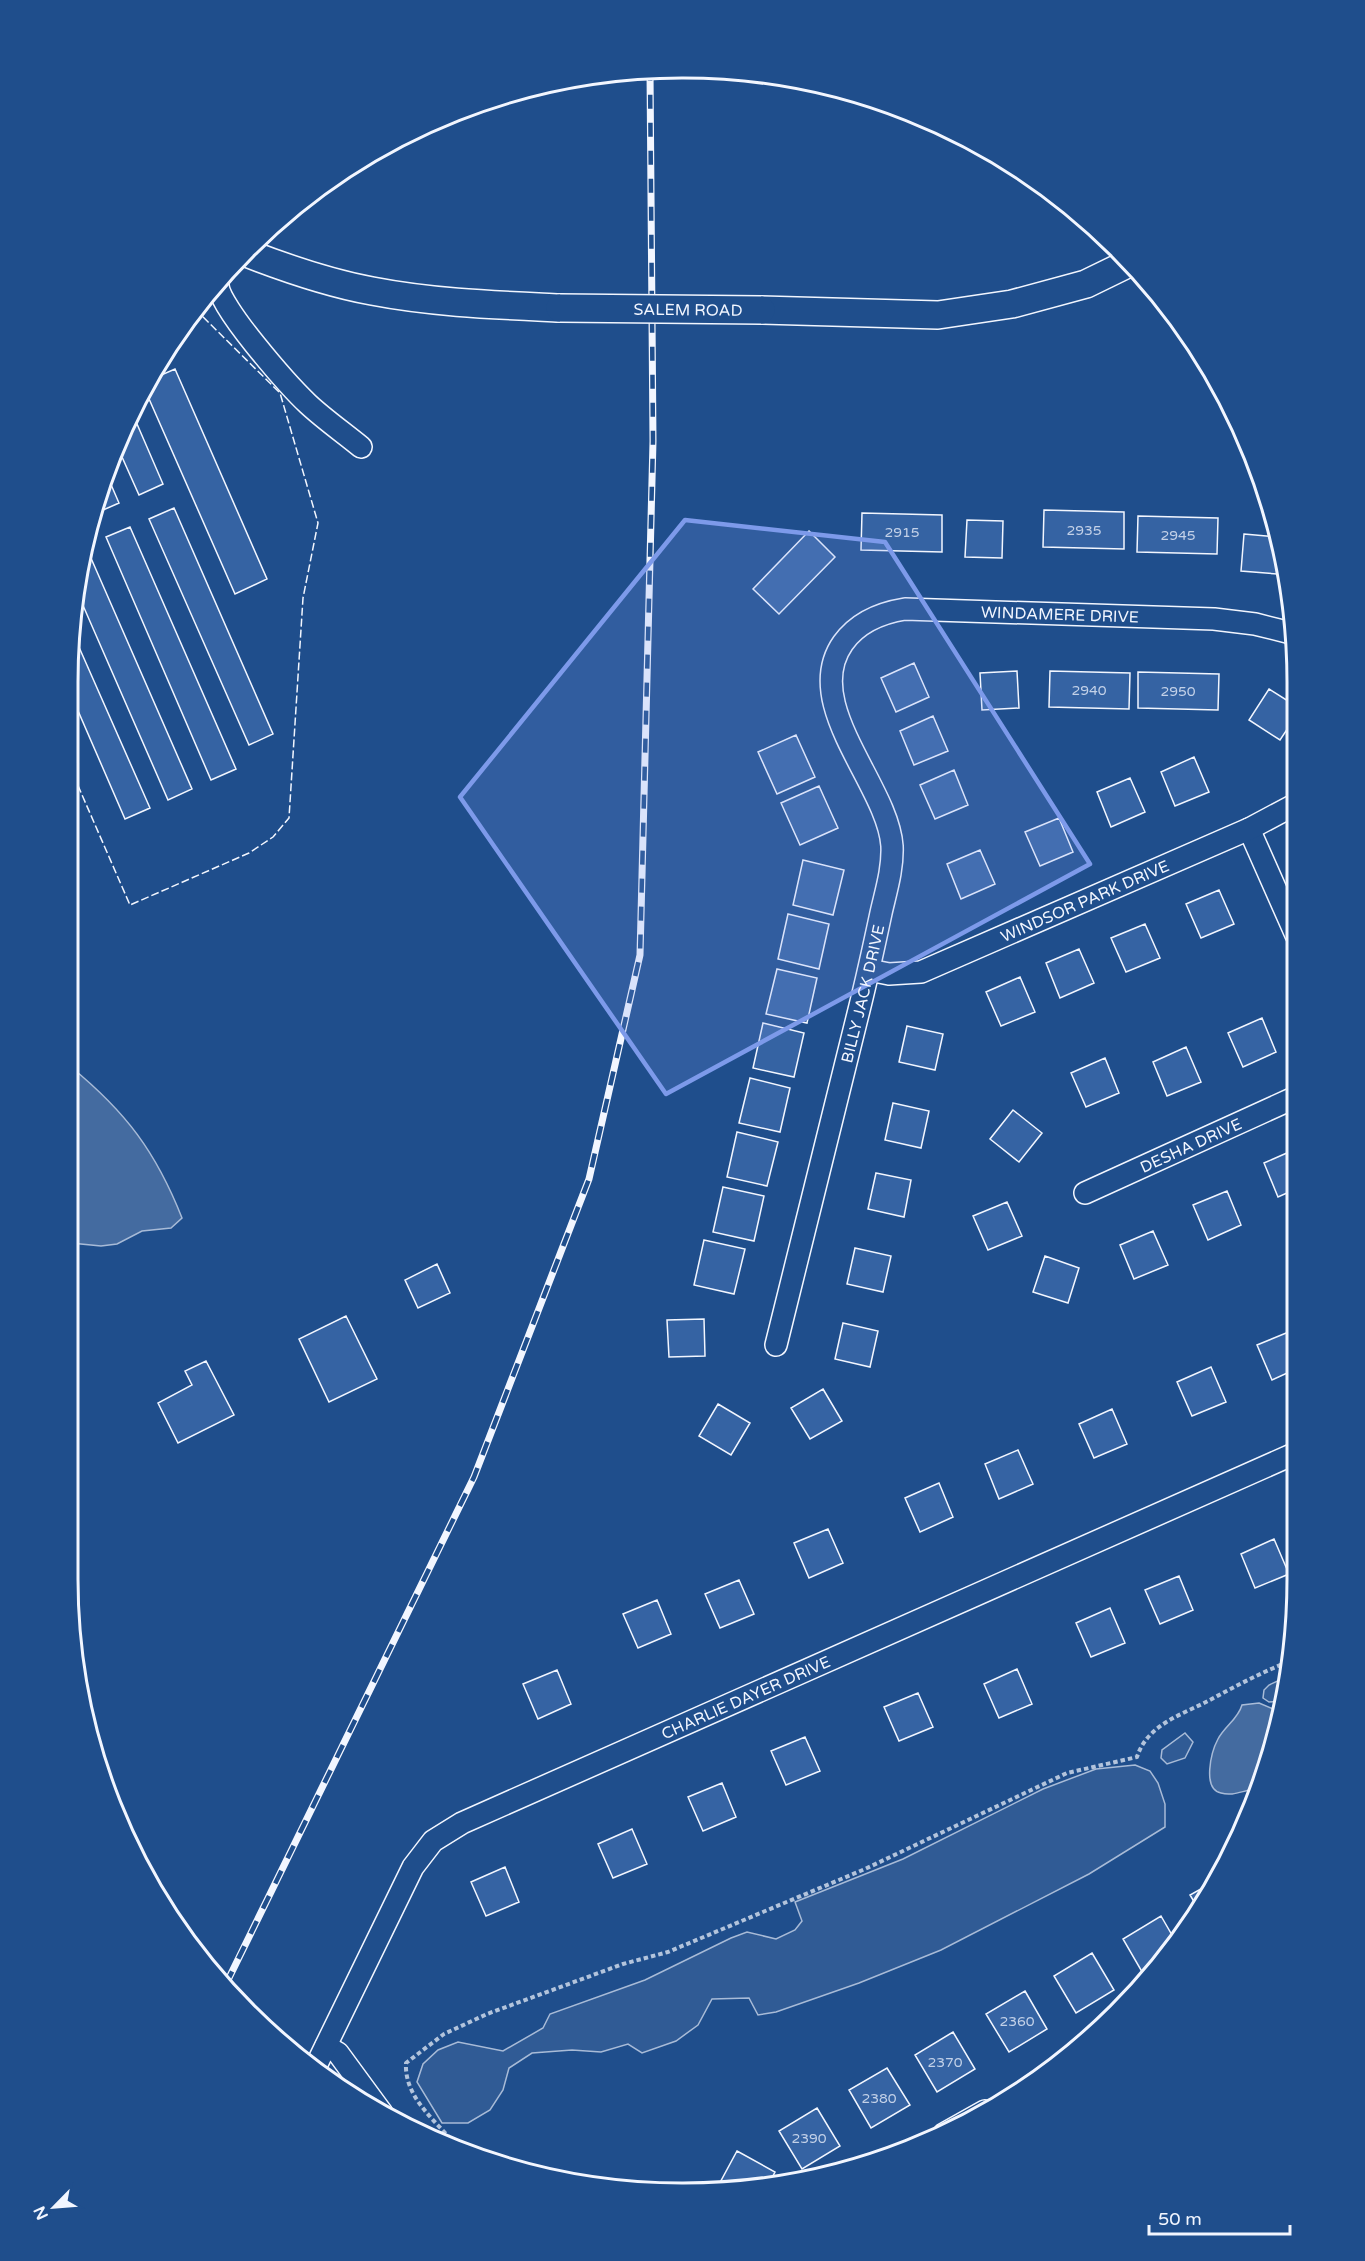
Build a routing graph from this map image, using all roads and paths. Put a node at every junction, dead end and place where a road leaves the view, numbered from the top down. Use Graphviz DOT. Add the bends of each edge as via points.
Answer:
graph roads {
  1 [pos="254,256"];
  2 [pos="1121,267"];
  3 [pos="219,295"];
  4 [pos="362,447"];
  5 [pos="1285,631"];
  6 [pos="839,649"];
  7 [pos="1287,809"];
  8 [pos="1249,829"];
  9 [pos="1287,915"];
  10 [pos="869,969"];
  11 [pos="1287,1101"];
  12 [pos="1085,1192"];
  13 [pos="776,1345"];
  14 [pos="1287,1457"];
  15 [pos="1281,1665"];
  16 [pos="326,2046"];
  17 [pos="319,2061"];
  18 [pos="369,2095"];
  19 [pos="447,2135"];
  1 -- 2 [label="main road, SALEM ROAD, bridge" via="372,291 463,303 938,315 1012,304 1086,284"];
  3 -- 4 [label="street" via="243,330 308,404"];
  5 -- 6 [label="street, WINDAMERE DRIVE" via="1214,619 904,609 881,613 864,623"];
  6 -- 10 [label="street, BILLY JACK DRIVE" via="833,667 836,709 889,826 892,845 892,865"];
  7 -- 8 [label="street, WINDSOR PARK DRIVE"];
  8 -- 9 [label="street"];
  8 -- 10 [label="street, WINDSOR PARK DRIVE" via="921,972 889,974"];
  10 -- 13 [label="street, BILLY JACK DRIVE"];
  11 -- 12 [label="street, DESHA DRIVE"];
  14 -- 16 [label="street, CHARLIE DAYER DRIVE" via="462,1823 433,1841 413,1867"];
  15 -- 19 [label="path" via="1164,1723 1141,1745 1137,1757 1067,1773 865,1869 668,1952 623,1964 444,2034 406,2063 405,2077 409,2090"];
  16 -- 17 [label="street, CHARLIE DAYER DRIVE"];
  16 -- 18 [label="street" via="338,2053"];
}
